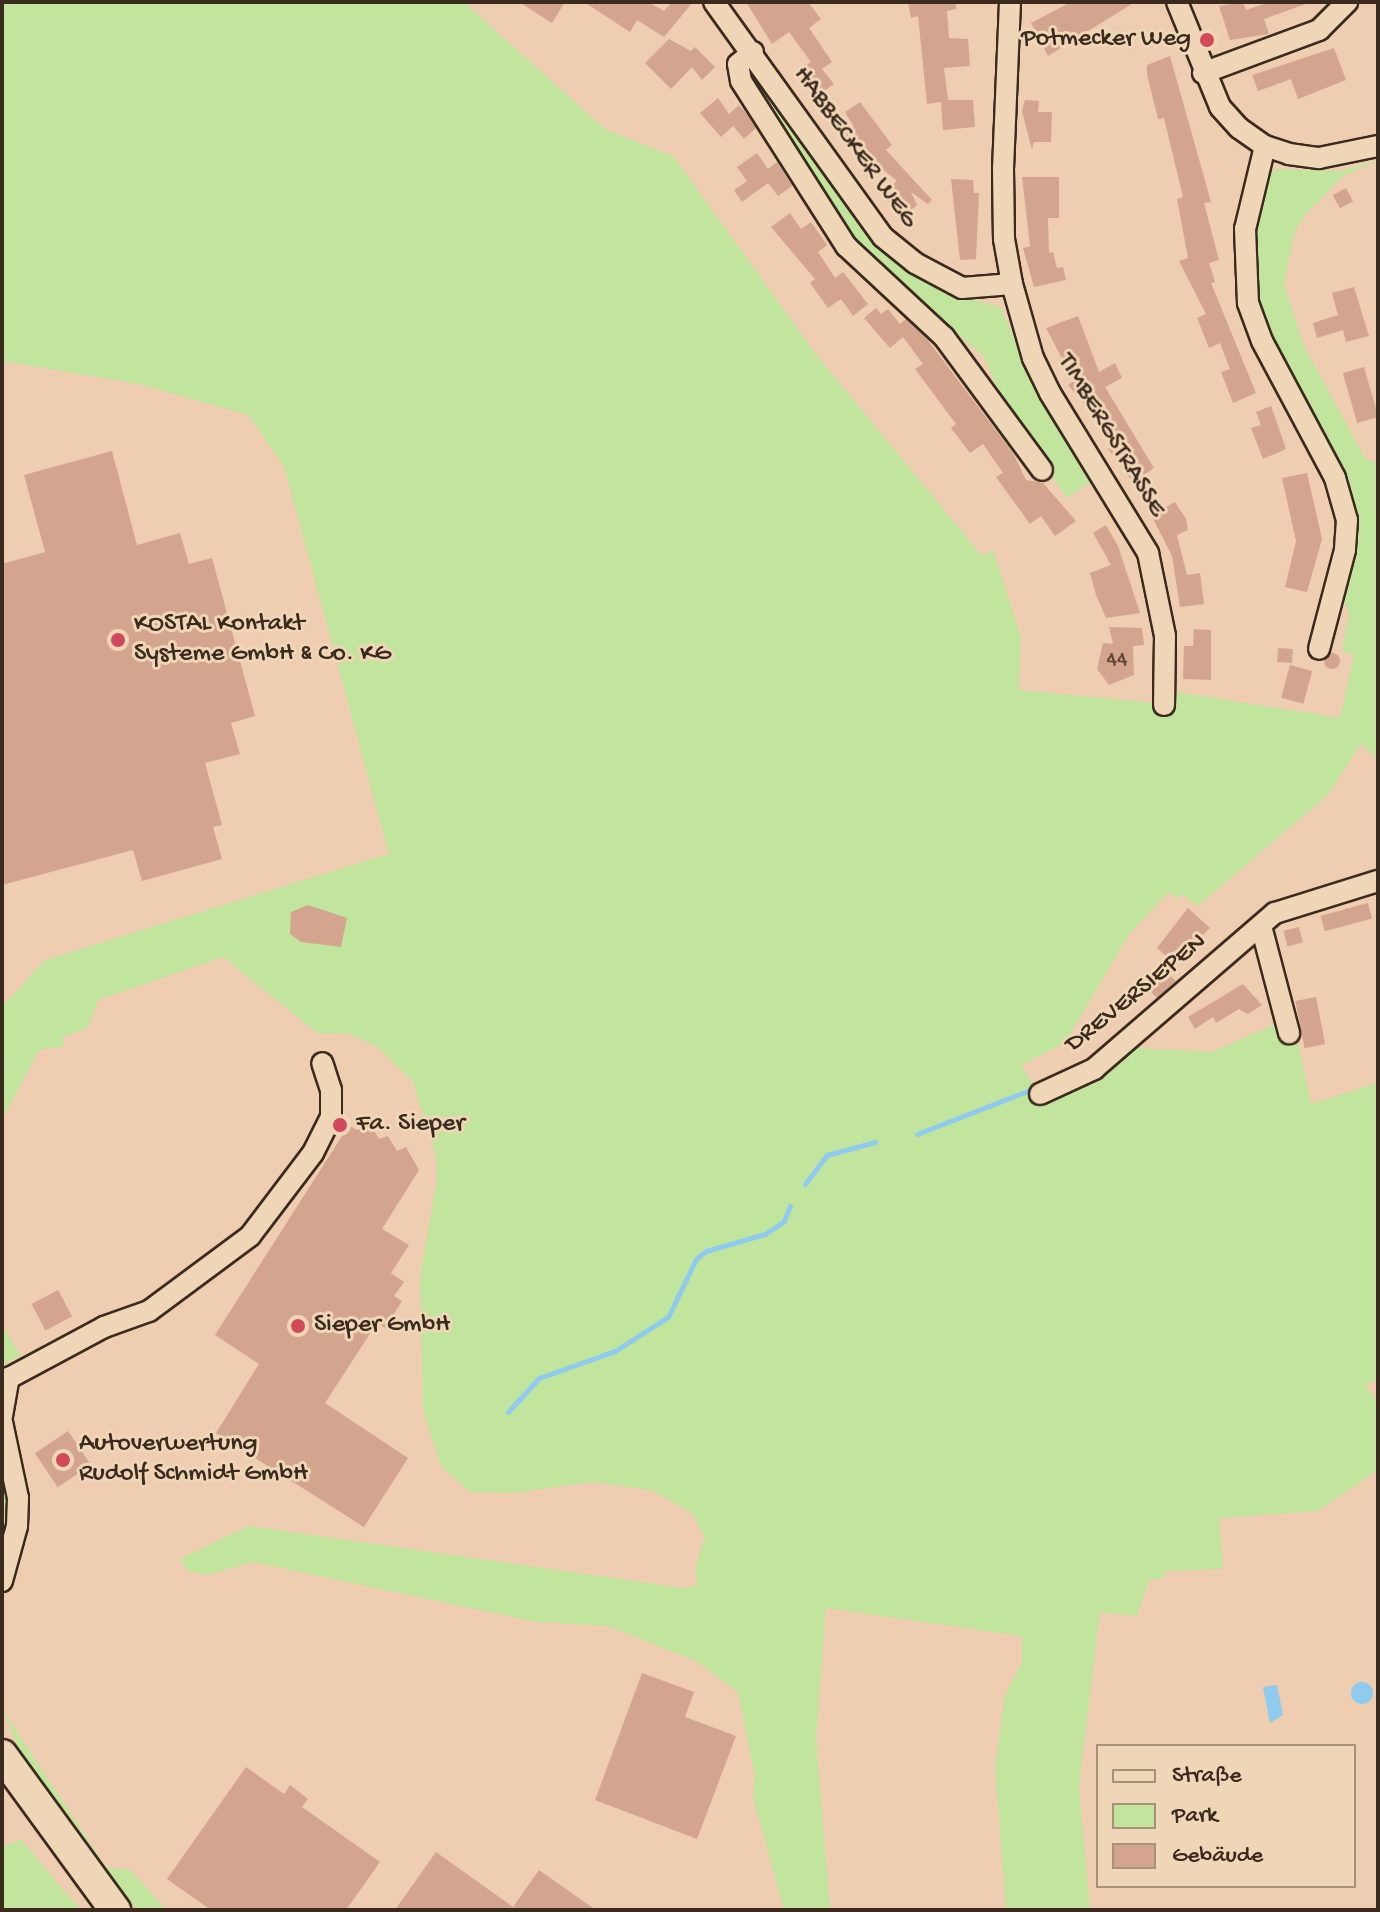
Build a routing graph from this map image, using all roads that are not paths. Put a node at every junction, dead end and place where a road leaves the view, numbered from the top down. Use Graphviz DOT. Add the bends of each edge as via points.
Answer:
graph roads {
  1 [pos="714,2"];
  2 [pos="1010,2"];
  3 [pos="1177,2"];
  4 [pos="1347,2"];
  5 [pos="753,52"];
  6 [pos="1203,73"];
  7 [pos="1265,146"];
  8 [pos="1378,146"];
  9 [pos="1012,284"];
  10 [pos="1042,470"];
  11 [pos="1319,649"];
  12 [pos="1164,705"];
  13 [pos="1378,881"];
  14 [pos="1261,926"];
  15 [pos="1289,1033"];
  16 [pos="322,1063"];
  17 [pos="1040,1094"];
  18 [pos="2,1416"];
  19 [pos="2,1422"];
  20 [pos="2,1581"];
  21 [pos="2,1755"];
  22 [pos="115,1910"];
  1 -- 5 [label="street, HABBECKER WEG"];
  2 -- 9 [label="street, TIMBERGSTRASSE" via="1003,169 1004,239"];
  3 -- 6 [label="street"];
  4 -- 6 [label="street" via="1319,30"];
  5 -- 9 [label="street, HABBECKER WEG" via="899,252 962,288"];
  5 -- 10 [label="street, HABBECKER WEG" via="738,64 741,81 846,246 944,337"];
  6 -- 7 [label="street" via="1228,117"];
  7 -- 8 [label="street" via="1319,158"];
  7 -- 11 [label="street" via="1245,229 1248,303 1262,341 1335,478 1347,520 1345,550"];
  9 -- 12 [label="street, TIMBERGSTRASSE" via="1033,358 1050,393 1148,553 1165,636"];
  13 -- 14 [label="street, DREVERSIEPEN" via="1275,913"];
  14 -- 15 [label="street"];
  14 -- 17 [label="street, DREVERSIEPEN" via="1094,1069"];
  16 -- 18 [label="street" via="331,1090 331,1117 313,1153 250,1236 149,1311 104,1327 9,1378"];
  19 -- 20 [label="street" via="18,1498 17,1526"];
  21 -- 22 [label="main road"];
}
